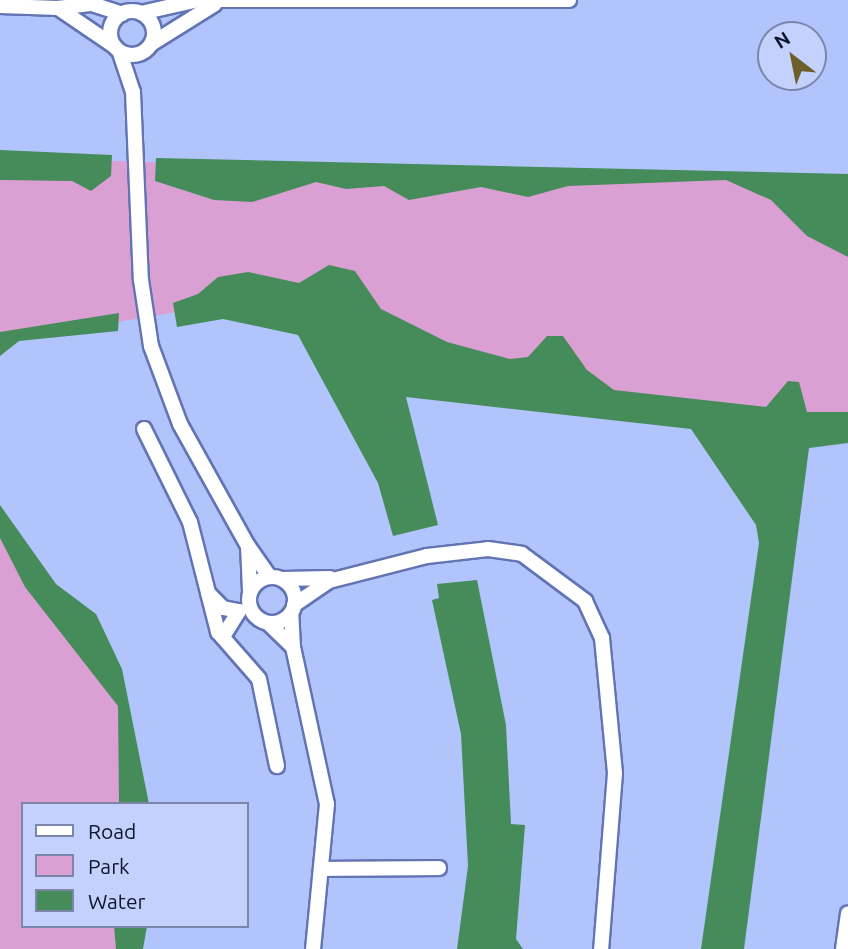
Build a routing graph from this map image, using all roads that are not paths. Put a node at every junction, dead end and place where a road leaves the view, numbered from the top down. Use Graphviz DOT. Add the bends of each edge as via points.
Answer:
graph roads {
  1 [pos="569,0"];
  2 [pos="547,1"];
  3 [pos="220,2"];
  4 [pos="7,4"];
  5 [pos="58,8"];
  6 [pos="141,13"];
  7 [pos="122,14"];
  8 [pos="148,47"];
  9 [pos="118,50"];
  10 [pos="133,92"];
  11 [pos="144,429"];
  12 [pos="248,547"];
  13 [pos="348,576"];
  14 [pos="276,578"];
  15 [pos="250,591"];
  16 [pos="207,593"];
  17 [pos="292,609"];
  18 [pos="245,611"];
  19 [pos="268,623"];
  20 [pos="223,637"];
  21 [pos="293,647"];
  22 [pos="277,766"];
  23 [pos="439,868"];
  24 [pos="322,869"];
  25 [pos="848,913"];
  26 [pos="313,949"];
  27 [pos="601,949"];
  28 [pos="843,949"];
  1 -- 2 [label="street"];
  2 -- 3 [label="street"];
  3 -- 6 [label="street" via="178,2"];
  3 -- 8 [label="street" via="187,16"];
  4 -- 5 [label="street"];
  5 -- 7 [label="street" via="92,4"];
  5 -- 9 [label="street"];
  6 -- 7 [label="street"];
  6 -- 8 [label="street" via="152,23"];
  7 -- 9 [label="street" via="111,29"];
  8 -- 9 [label="street"];
  8 -- 10 [label="street"];
  9 -- 10 [label="street"];
  10 -- 12 [label="street" via="141,280 151,346 180,424"];
  11 -- 16 [label="street" via="190,522"];
  12 -- 14 [label="street"];
  12 -- 15 [label="street"];
  13 -- 14 [label="street"];
  13 -- 17 [label="street"];
  13 -- 27 [label="street" via="488,549 522,554 585,601 602,638 615,773"];
  14 -- 15 [label="street"];
  14 -- 17 [label="street"];
  15 -- 18 [label="street"];
  16 -- 18 [label="street" via="223,608"];
  16 -- 20 [label="street"];
  17 -- 19 [label="street"];
  17 -- 21 [label="street"];
  18 -- 19 [label="street"];
  18 -- 20 [label="street"];
  19 -- 21 [label="street"];
  20 -- 22 [label="street" via="259,678"];
  21 -- 24 [label="street" via="326,792"];
  23 -- 24 [label="street"];
  24 -- 26 [label="street"];
  25 -- 28 [label="street"];
}
